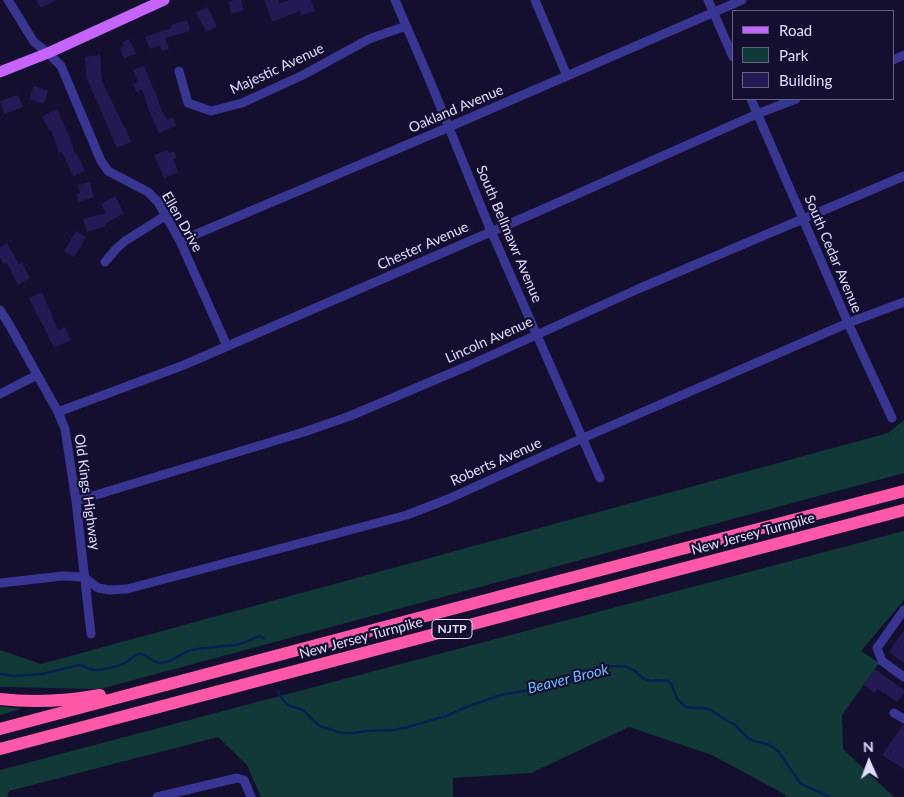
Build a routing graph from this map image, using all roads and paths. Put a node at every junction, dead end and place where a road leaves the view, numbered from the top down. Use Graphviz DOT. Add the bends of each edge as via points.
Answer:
graph roads {
  1 [pos="8,0"];
  2 [pos="163,0"];
  3 [pos="395,0"];
  4 [pos="535,0"];
  5 [pos="708,0"];
  6 [pos="742,0"];
  7 [pos="713,13"];
  8 [pos="406,26"];
  9 [pos="48,53"];
  10 [pos="732,55"];
  11 [pos="179,71"];
  12 [pos="0,72"];
  13 [pos="567,76"];
  14 [pos="751,100"];
  15 [pos="793,100"];
  16 [pos="757,114"];
  17 [pos="449,128"];
  18 [pos="904,176"];
  19 [pos="165,216"];
  20 [pos="803,220"];
  21 [pos="491,231"];
  22 [pos="180,241"];
  23 [pos="105,262"];
  24 [pos="904,302"];
  25 [pos="0,310"];
  26 [pos="848,323"];
  27 [pos="537,334"];
  28 [pos="227,346"];
  29 [pos="37,375"];
  30 [pos="0,394"];
  31 [pos="58,412"];
  32 [pos="892,418"];
  33 [pos="583,438"];
  34 [pos="600,478"];
  35 [pos="904,491"];
  36 [pos="76,501"];
  37 [pos="904,510"];
  38 [pos="84,578"];
  39 [pos="0,583"];
  40 [pos="904,610"];
  41 [pos="91,634"];
  42 [pos="216,672"];
  43 [pos="904,677"];
  44 [pos="0,699"];
  45 [pos="142,712"];
  46 [pos="894,713"];
  47 [pos="904,719"];
  48 [pos="0,729"];
  49 [pos="0,749"];
  50 [pos="0,758"];
  51 [pos="157,797"];
  52 [pos="251,797"];
  1 -- 9 [label="street, Ellen Drive" via="34,42"];
  2 -- 9 [label="main road"];
  3 -- 8 [label="street, South Bellmawr Avenue"];
  4 -- 13 [label="street"];
  5 -- 7 [label="street"];
  6 -- 7 [label="street, Oakland Avenue"];
  7 -- 10 [label="street"];
  7 -- 13 [label="street, Oakland Avenue"];
  8 -- 11 [label="street, Majestic Avenue" via="369,39 242,103 211,111 188,103"];
  8 -- 17 [label="street, South Bellmawr Avenue"];
  9 -- 12 [label="main road"];
  9 -- 19 [label="street, Ellen Drive" via="61,66 108,171 148,192"];
  13 -- 17 [label="street, Oakland Avenue"];
  14 -- 16 [label="street, South Cedar Avenue"];
  15 -- 16 [label="street, Chester Avenue"];
  16 -- 20 [label="street, South Cedar Avenue"];
  16 -- 21 [label="street, Chester Avenue"];
  17 -- 21 [label="street, South Bellmawr Avenue"];
  17 -- 22 [label="street, Oakland Avenue"];
  18 -- 20 [label="street, Lincoln Avenue"];
  19 -- 22 [label="street, Ellen Drive"];
  19 -- 23 [label="street" via="125,241"];
  20 -- 26 [label="street, South Cedar Avenue"];
  20 -- 27 [label="street, Lincoln Avenue"];
  21 -- 27 [label="street, South Bellmawr Avenue"];
  21 -- 28 [label="street, Chester Avenue"];
  22 -- 28 [label="street, Ellen Drive"];
  24 -- 26 [label="street, Roberts Avenue"];
  25 -- 29 [label="street, Old Kings Highway"];
  26 -- 32 [label="street, South Cedar Avenue"];
  26 -- 33 [label="street, Roberts Avenue"];
  27 -- 33 [label="street, South Bellmawr Avenue"];
  27 -- 36 [label="street, Lincoln Avenue" via="350,416"];
  28 -- 31 [label="street, Chester Avenue"];
  29 -- 30 [label="street"];
  29 -- 31 [label="street, Old Kings Highway"];
  31 -- 36 [label="street, Old Kings Highway" via="65,429"];
  33 -- 34 [label="street, South Bellmawr Avenue"];
  33 -- 38 [label="street, Roberts Avenue" via="407,515 127,589 98,588"];
  35 -- 42 [label="highway, New Jersey Turnpike / NJTP"];
  36 -- 38 [label="street, Old Kings Highway"];
  37 -- 45 [label="highway, New Jersey Turnpike / NJTP"];
  38 -- 39 [label="street" via="63,576"];
  38 -- 41 [label="street, Old Kings Highway"];
  40 -- 43 [label="street" via="876,648 882,661"];
  42 -- 44 [label="highway" via="85,698 45,701"];
  42 -- 48 [label="highway, New Jersey Turnpike / NJTP"];
  45 -- 49 [label="highway, New Jersey Turnpike / NJTP"];
  45 -- 50 [label="highway"];
  46 -- 47 [label="street"];
  51 -- 52 [label="street" via="236,778 244,780"];
}
